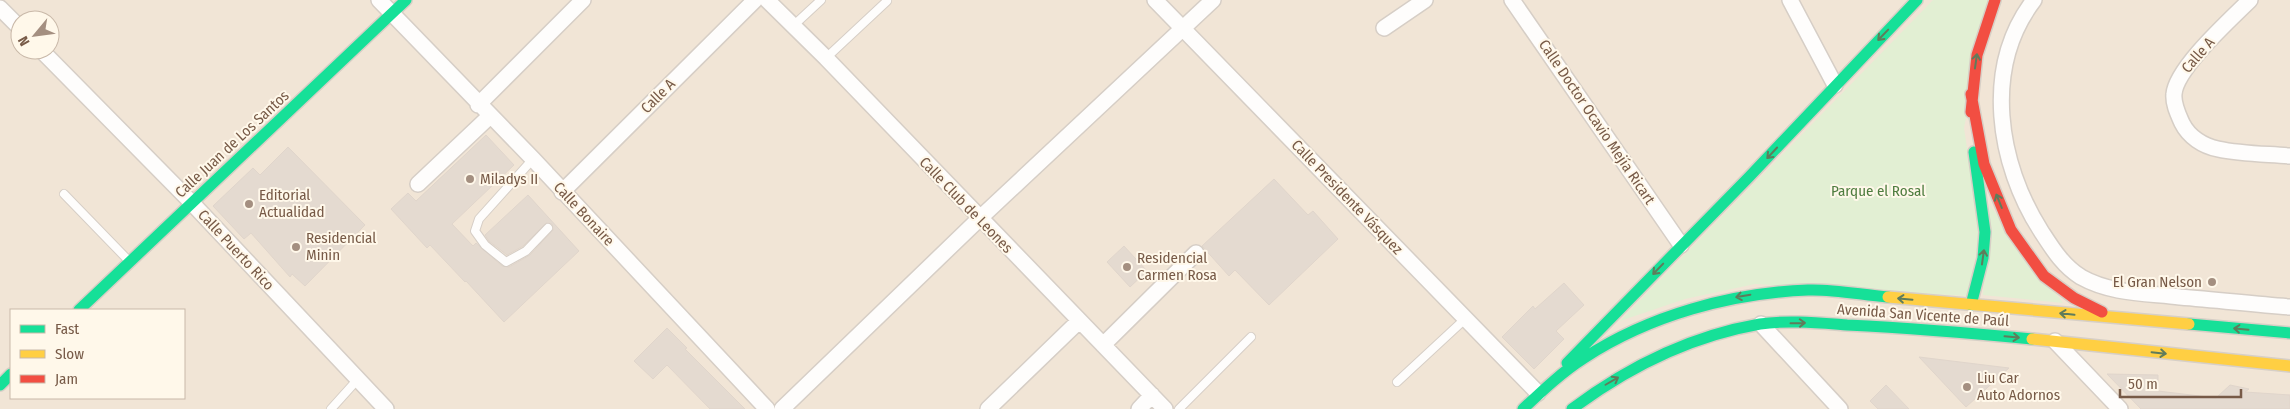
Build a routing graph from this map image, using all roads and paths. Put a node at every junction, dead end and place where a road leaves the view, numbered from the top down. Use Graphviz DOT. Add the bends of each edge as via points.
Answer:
graph roads {
  1 [pos="379,0"];
  2 [pos="406,0"];
  3 [pos="583,0"];
  4 [pos="755,0"];
  5 [pos="767,0"];
  6 [pos="821,0"];
  7 [pos="1156,0"];
  8 [pos="1214,0"];
  9 [pos="1425,0"];
  10 [pos="1512,0"];
  11 [pos="1790,0"];
  12 [pos="1917,0"];
  13 [pos="1995,0"];
  14 [pos="2250,0"];
  15 [pos="887,1"];
  16 [pos="2031,1"];
  17 [pos="0,8"];
  18 [pos="392,14"];
  19 [pos="10,18"];
  20 [pos="793,26"];
  21 [pos="1384,28"];
  22 [pos="1184,29"];
  23 [pos="826,58"];
  24 [pos="51,60"];
  25 [pos="1836,85"];
  26 [pos="1971,94"];
  27 [pos="478,105"];
  28 [pos="490,116"];
  29 [pos="2290,156"];
  30 [pos="532,158"];
  31 [pos="418,184"];
  32 [pos="562,192"];
  33 [pos="64,194"];
  34 [pos="191,202"];
  35 [pos="979,219"];
  36 [pos="548,228"];
  37 [pos="1681,245"];
  38 [pos="1196,253"];
  39 [pos="130,262"];
  40 [pos="1971,304"];
  41 [pos="2290,307"];
  42 [pos="80,309"];
  43 [pos="2115,318"];
  44 [pos="1466,319"];
  45 [pos="1079,321"];
  46 [pos="1761,324"];
  47 [pos="2290,333"];
  48 [pos="1251,337"];
  49 [pos="2054,340"];
  50 [pos="1102,345"];
  51 [pos="2290,366"];
  52 [pos="10,375"];
  53 [pos="358,379"];
  54 [pos="1397,382"];
  55 [pos="0,385"];
  56 [pos="1538,394"];
  57 [pos="1152,395"];
  58 [pos="331,409"];
  59 [pos="386,409"];
  60 [pos="767,409"];
  61 [pos="782,409"];
  62 [pos="988,409"];
  63 [pos="1139,409"];
  64 [pos="1165,409"];
  65 [pos="1179,409"];
  66 [pos="1523,409"];
  67 [pos="1572,409"];
  68 [pos="1840,409"];
  69 [pos="2120,409"];
  1 -- 18 [label="street, Calle Bonaire"];
  2 -- 18 [label="main road, Calle Juan de Los Santos"];
  3 -- 27 [label="street"];
  4 -- 32 [label="street, Calle A"];
  5 -- 20 [label="street, Calle Club de Leones"];
  6 -- 20 [label="lane"];
  7 -- 22 [label="street, Calle Presidente Vásquez"];
  8 -- 22 [label="street"];
  9 -- 21 [label="street"];
  10 -- 37 [label="street, Calle Doctor Ocavio Mejía Ricart"];
  11 -- 25 [label="street"];
  12 -- 25 [label="main road, Avenida San Vicente de Paúl, one-way"];
  26 -- 13 [label="main road, Avenida San Vicente de Paúl, one-way" via="1978,47"];
  14 -- 29 [label="street, Calle A" via="2187,66 2177,81 2174,95 2177,112 2185,130 2199,142 2217,149"];
  15 -- 23 [label="lane"];
  16 -- 41 [label="street" via="2004,62 2001,113 2012,173 2029,212 2056,255 2080,276 2113,290"];
  17 -- 19 [label="street"];
  18 -- 27 [label="street, Calle Bonaire"];
  18 -- 34 [label="main road, Calle Juan de Los Santos"];
  20 -- 23 [label="street, Calle Club de Leones"];
  22 -- 35 [label="street"];
  22 -- 44 [label="street, Calle Presidente Vásquez"];
  23 -- 35 [label="street, Calle Club de Leones"];
  24 -- 34 [label="street, Calle Puerto Rico"];
  25 -- 37 [label="main road, Avenida San Vicente de Paúl, one-way"];
  40 -- 26 [label="main road, Avenida San Vicente de Paúl, one-way" via="1983,258 1985,232 1971,131"];
  43 -- 26 [label="main road, one-way" via="2074,298 2044,276 2011,230 1984,164"];
  27 -- 28 [label="street, Calle Bonaire"];
  28 -- 30 [label="street, Calle Bonaire"];
  28 -- 31 [label="street"];
  30 -- 32 [label="street, Calle Bonaire"];
  30 -- 36 [label="lane" via="479,220 475,231 485,245 506,262 526,251"];
  32 -- 60 [label="street, Calle Bonaire"];
  33 -- 39 [label="lane"];
  34 -- 39 [label="main road, Calle Juan de Los Santos"];
  34 -- 53 [label="street, Calle Puerto Rico"];
  35 -- 45 [label="street, Calle Club de Leones"];
  35 -- 61 [label="street"];
  37 -- 56 [label="main road, Avenida San Vicente de Paúl, one-way"];
  38 -- 50 [label="street"];
  39 -- 42 [label="main road, Calle Juan de Los Santos"];
  43 -- 40 [label="main road, Avenida San Vicente de Paúl, one-way"];
  40 -- 56 [label="main road, Avenida San Vicente de Paúl, one-way" via="1810,290 1732,298 1678,312 1623,335 1585,358"];
  47 -- 43 [label="main road, Avenida San Vicente de Paúl, one-way"];
  44 -- 54 [label="lane"];
  44 -- 56 [label="street, Calle Presidente Vásquez"];
  45 -- 50 [label="street, Calle Club de Leones"];
  45 -- 62 [label="street"];
  46 -- 49 [label="main road, Avenida San Vicente de Paúl, one-way" via="1932,329"];
  67 -- 46 [label="main road, Avenida San Vicente de Paúl, one-way" via="1604,385 1655,357 1697,340"];
  46 -- 68 [label="street"];
  48 -- 65 [label="lane"];
  49 -- 51 [label="main road, Avenida San Vicente de Paúl, one-way"];
  49 -- 69 [label="street"];
  50 -- 57 [label="street, Calle Club de Leones"];
  52 -- 55 [label="main road"];
  53 -- 58 [label="lane"];
  53 -- 59 [label="street, Calle Puerto Rico"];
  56 -- 66 [label="main road, Avenida San Vicente de Paúl"];
  57 -- 63 [label="street"];
  57 -- 64 [label="street, Calle Club de Leones"];
}
